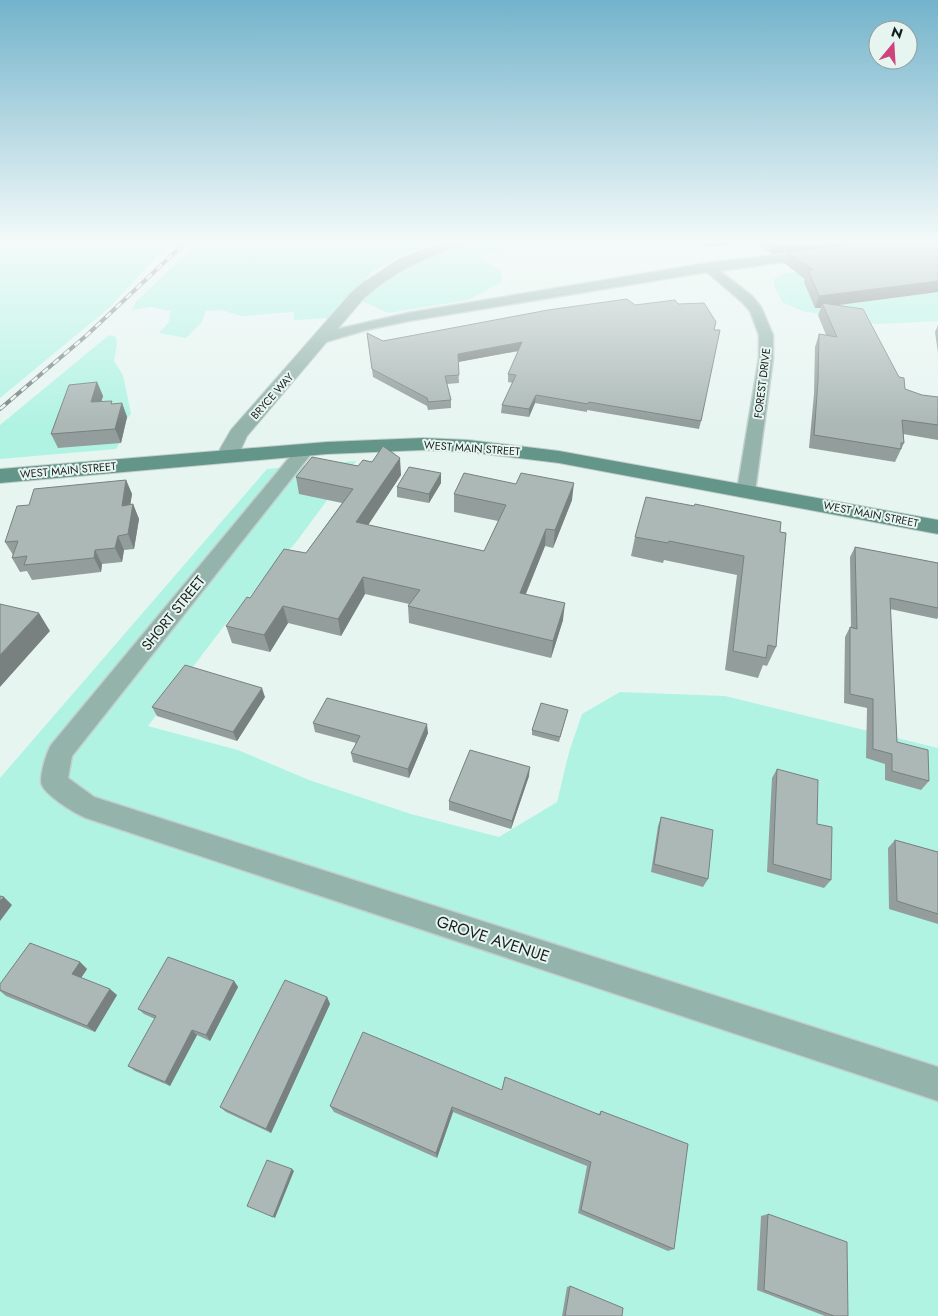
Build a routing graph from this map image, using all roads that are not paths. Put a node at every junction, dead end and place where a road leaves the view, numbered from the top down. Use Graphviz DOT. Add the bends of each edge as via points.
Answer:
graph roads {
  1 [pos="353,301"];
  2 [pos="510,301"];
  3 [pos="749,301"];
  4 [pos="322,339"];
  5 [pos="305,450"];
  6 [pos="229,456"];
  7 [pos="0,476"];
  8 [pos="746,491"];
  9 [pos="938,527"];
  10 [pos="54,783"];
  11 [pos="938,1084"];
  1 -- 4 [label="street, BRYCE WAY"];
  2 -- 4 [label="street" via="362,327"];
  3 -- 8 [label="street, FOREST DRIVE" via="766,335 766,358"];
  4 -- 6 [label="street, BRYCE WAY" via="238,434"];
  5 -- 6 [label="main road, WEST MAIN STREET"];
  5 -- 8 [label="main road, WEST MAIN STREET" via="423,444 514,450"];
  5 -- 10 [label="street, SHORT STREET" via="60,752"];
  6 -- 7 [label="main road, WEST MAIN STREET"];
  8 -- 9 [label="main road, WEST MAIN STREET"];
  10 -- 11 [label="street, GROVE AVENUE" via="86,806"];
}
